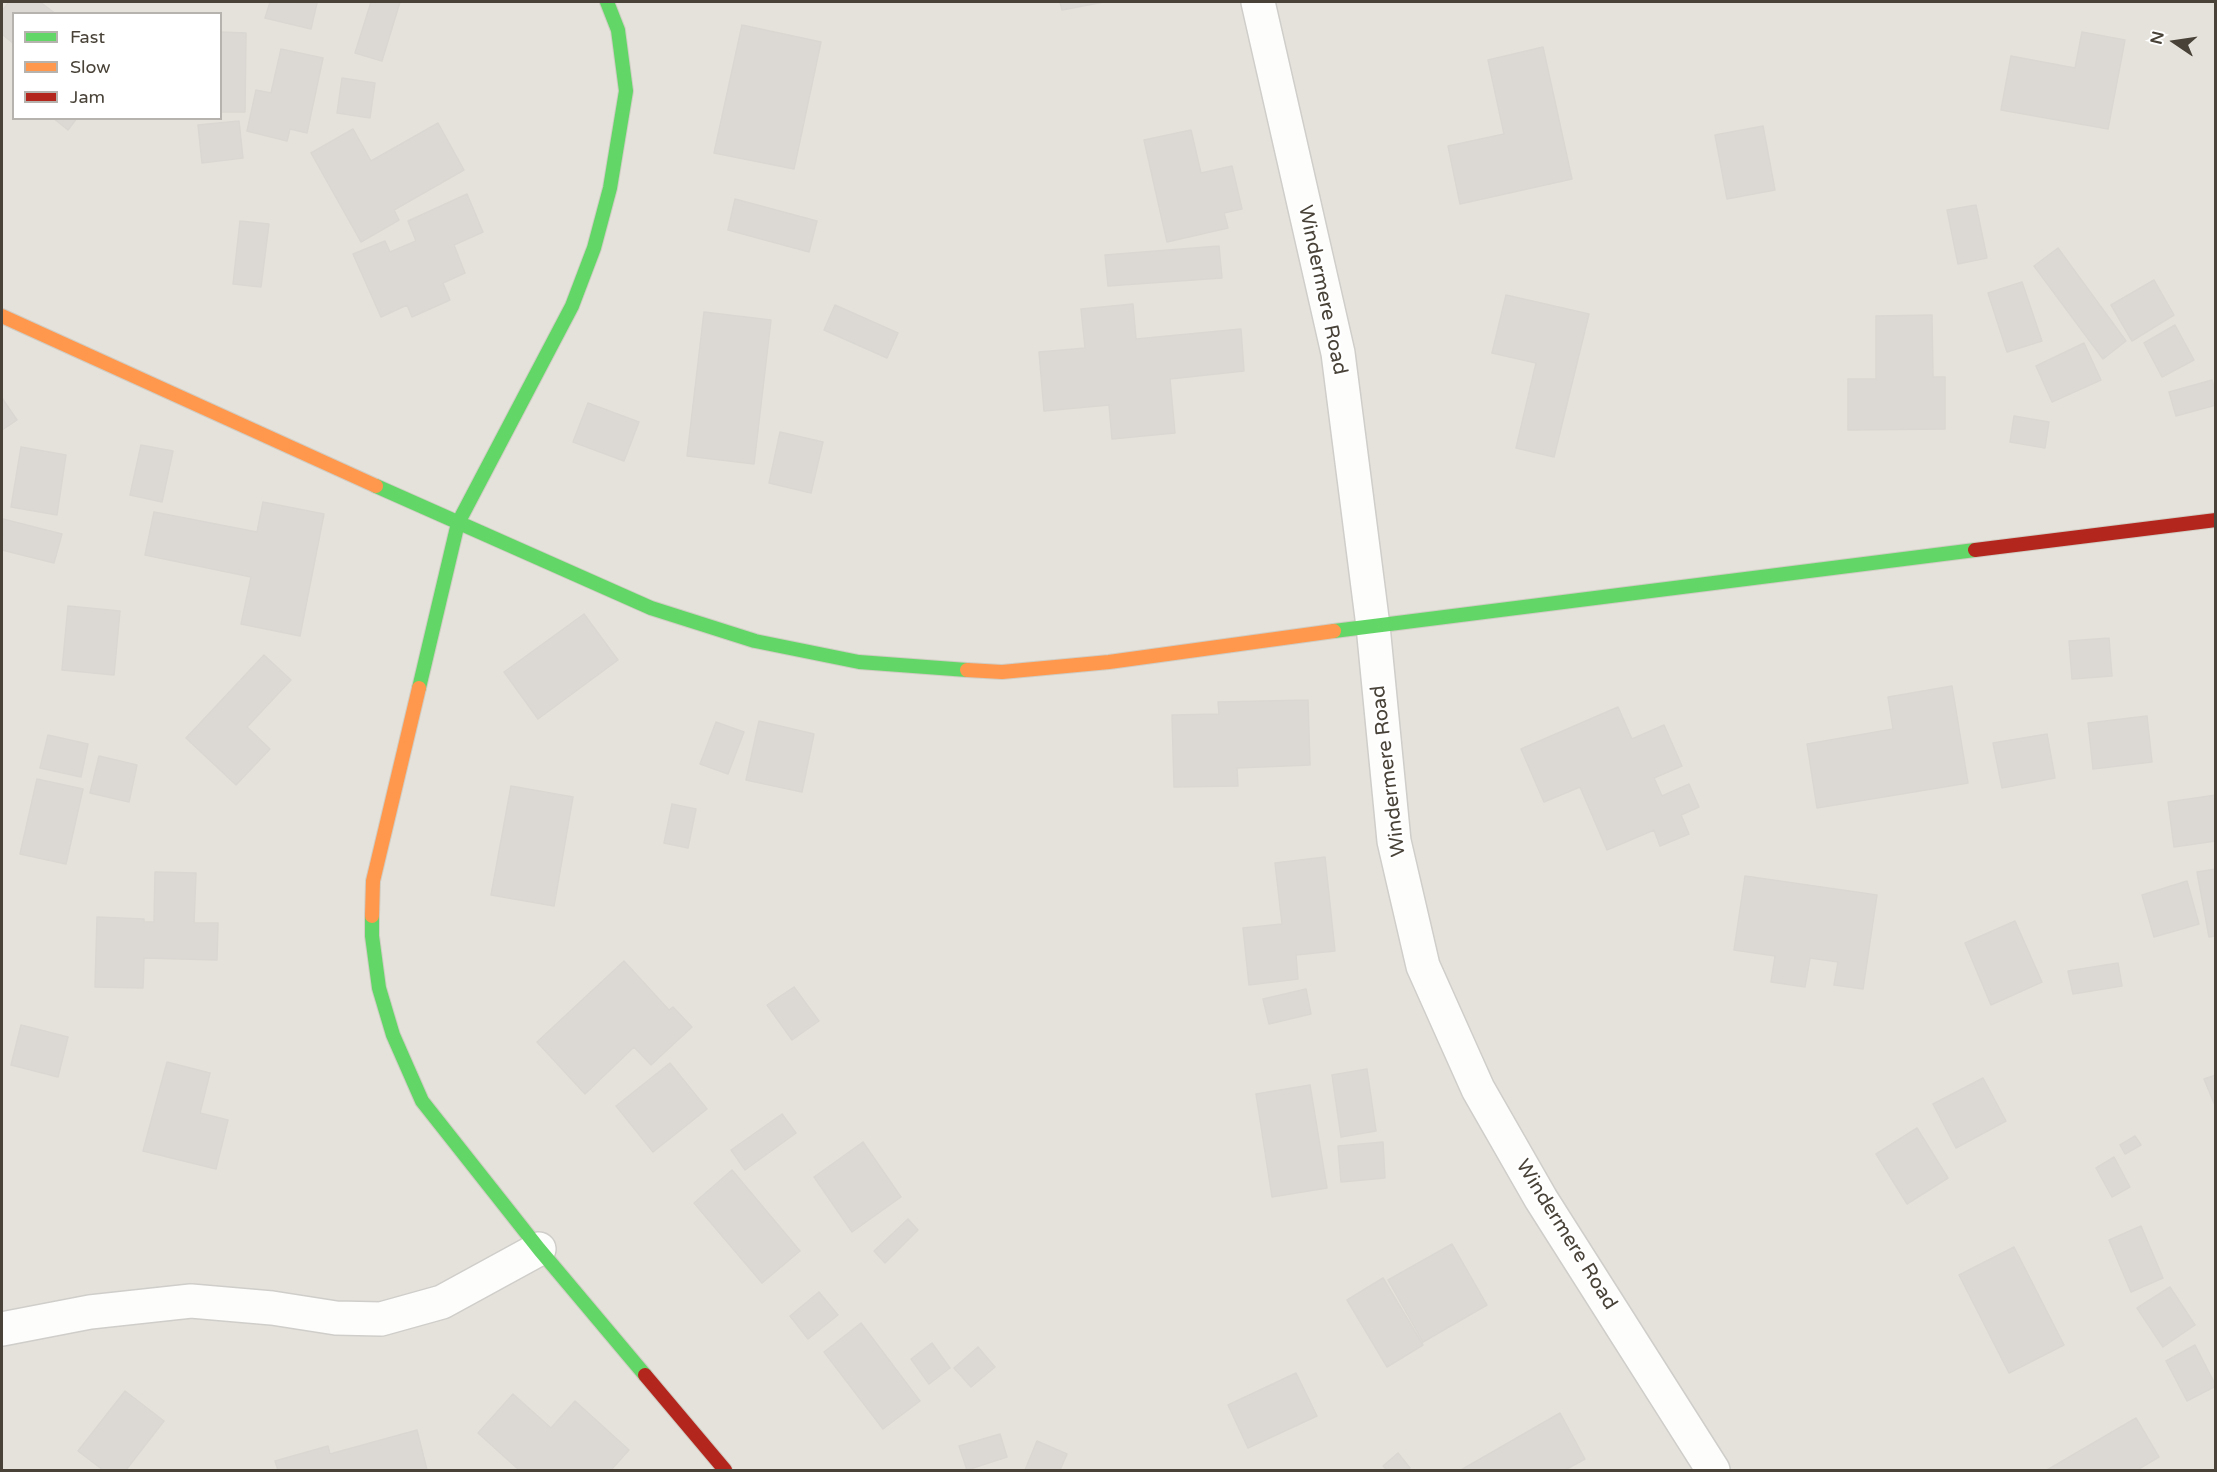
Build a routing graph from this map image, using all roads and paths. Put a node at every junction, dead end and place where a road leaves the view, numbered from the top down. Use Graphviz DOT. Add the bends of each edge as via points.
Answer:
graph roads {
  1 [pos="607,2"];
  2 [pos="1258,2"];
  3 [pos="2,316"];
  4 [pos="2216,520"];
  5 [pos="458,523"];
  6 [pos="1373,626"];
  7 [pos="539,1249"];
  8 [pos="2,1329"];
  9 [pos="725,1470"];
  10 [pos="1713,1470"];
  1 -- 5 [label="street" via="618,30 626,91 610,188 594,248 572,306"];
  2 -- 6 [label="street, Windermere Road" via="1338,353"];
  3 -- 5 [label="street"];
  4 -- 6 [label="street"];
  5 -- 6 [label="street" via="651,608 755,641 859,662 1002,672 1109,662"];
  5 -- 7 [label="street" via="374,881 372,936 379,988 393,1035 422,1101"];
  6 -- 10 [label="street, Windermere Road" via="1394,841 1423,966 1478,1089 1541,1199"];
  7 -- 8 [label="street" via="442,1302 381,1318 336,1318 191,1301 90,1312"];
  7 -- 9 [label="street"];
}
